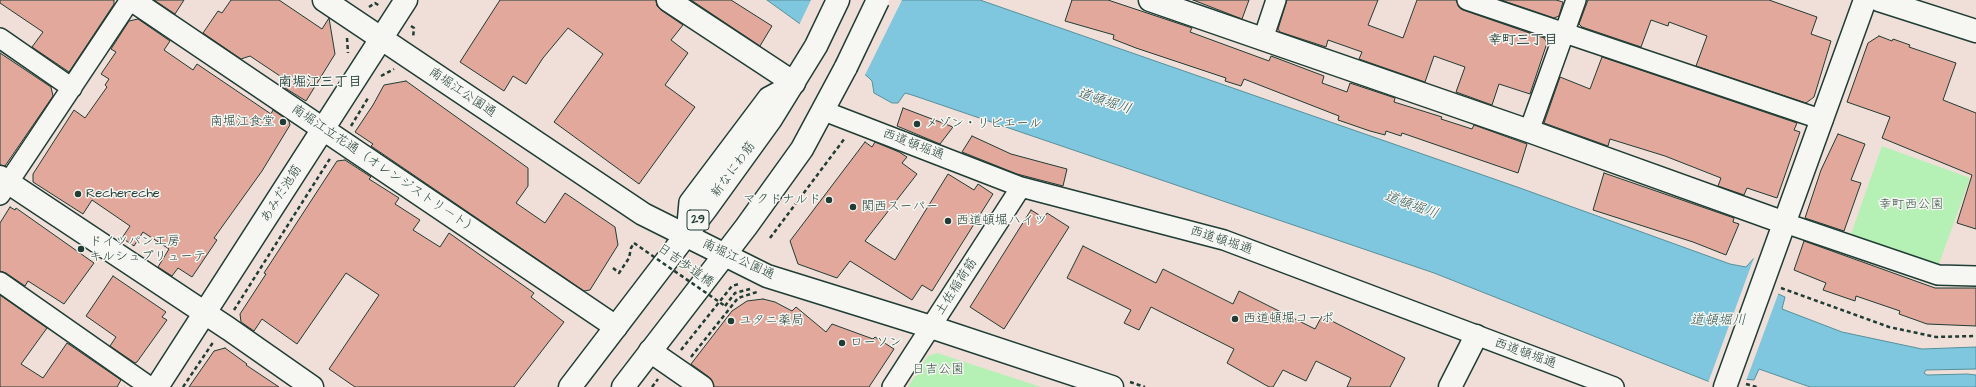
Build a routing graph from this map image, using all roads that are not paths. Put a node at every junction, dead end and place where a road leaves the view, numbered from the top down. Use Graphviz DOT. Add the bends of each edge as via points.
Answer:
graph roads {
  1 [pos="131,0"];
  2 [pos="324,0"];
  3 [pos="406,0"];
  4 [pos="668,0"];
  5 [pos="838,0"];
  6 [pos="878,0"];
  7 [pos="1150,0"];
  8 [pos="1276,0"];
  9 [pos="1467,0"];
  10 [pos="1576,0"];
  11 [pos="1865,0"];
  12 [pos="1879,0"];
  13 [pos="1976,31"];
  14 [pos="1564,33"];
  15 [pos="0,38"];
  16 [pos="381,38"];
  17 [pos="1263,39"];
  18 [pos="794,83"];
  19 [pos="72,88"];
  20 [pos="824,111"];
  21 [pos="1823,120"];
  22 [pos="323,129"];
  23 [pos="1529,131"];
  24 [pos="3,185"];
  25 [pos="1021,187"];
  26 [pos="1785,223"];
  27 [pos="686,235"];
  28 [pos="725,254"];
  29 [pos="1976,276"];
  30 [pos="0,282"];
  31 [pos="205,314"];
  32 [pos="616,327"];
  33 [pos="931,327"];
  34 [pos="1476,336"];
  35 [pos="650,351"];
  36 [pos="1735,385"];
  37 [pos="150,387"];
  38 [pos="157,387"];
  39 [pos="312,387"];
  40 [pos="570,387"];
  41 [pos="623,387"];
  42 [pos="702,387"];
  43 [pos="892,387"];
  44 [pos="1112,387"];
  45 [pos="1450,387"];
  46 [pos="1614,387"];
  1 -- 19 [label="street"];
  1 -- 22 [label="street, 南堀江立花通（オレンジストリート）"];
  2 -- 16 [label="street, 南堀江公園通"];
  3 -- 16 [label="street, あみだ池筋"];
  4 -- 18 [label="street"];
  5 -- 18 [label="street, 新なにわ筋 / 29" via="816,46"];
  6 -- 20 [label="street, bridge"];
  7 -- 17 [label="street"];
  8 -- 17 [label="street"];
  9 -- 14 [label="street"];
  10 -- 14 [label="street"];
  11 -- 21 [label="street"];
  12 -- 13 [label="street"];
  14 -- 21 [label="street"];
  14 -- 23 [label="street"];
  15 -- 19 [label="street"];
  16 -- 22 [label="street, あみだ池筋"];
  16 -- 27 [label="street, 南堀江公園通" via="643,214"];
  17 -- 23 [label="street"];
  18 -- 27 [label="street, 新なにわ筋 / 29"];
  19 -- 24 [label="street"];
  20 -- 25 [label="street, 西道頓堀通"];
  20 -- 28 [label="street" via="802,149"];
  21 -- 26 [label="street"];
  22 -- 31 [label="street, あみだ池筋"];
  22 -- 32 [label="street, 南堀江立花通（オレンジストリート）"];
  23 -- 26 [label="street"];
  24 -- 31 [label="street"];
  25 -- 33 [label="street, 土佐稲荷筋"];
  25 -- 34 [label="street, 西道頓堀通" via="1224,240"];
  26 -- 29 [label="street" via="1938,275"];
  26 -- 36 [label="street"];
  27 -- 28 [label="street, 南堀江公園通"];
  27 -- 32 [label="street, 新なにわ筋 / 29"];
  28 -- 33 [label="street, 南堀江公園通" via="759,285"];
  28 -- 35 [label="street"];
  30 -- 37 [label="street"];
  31 -- 38 [label="street, あみだ池筋"];
  31 -- 39 [label="street"];
  32 -- 40 [label="street, 新なにわ筋 / 29"];
  33 -- 43 [label="street, 土佐稲荷筋"];
  33 -- 44 [label="street, 南堀江公園通"];
  34 -- 45 [label="street"];
  34 -- 46 [label="street, 西道頓堀通"];
  35 -- 41 [label="street"];
  35 -- 42 [label="street"];
}
